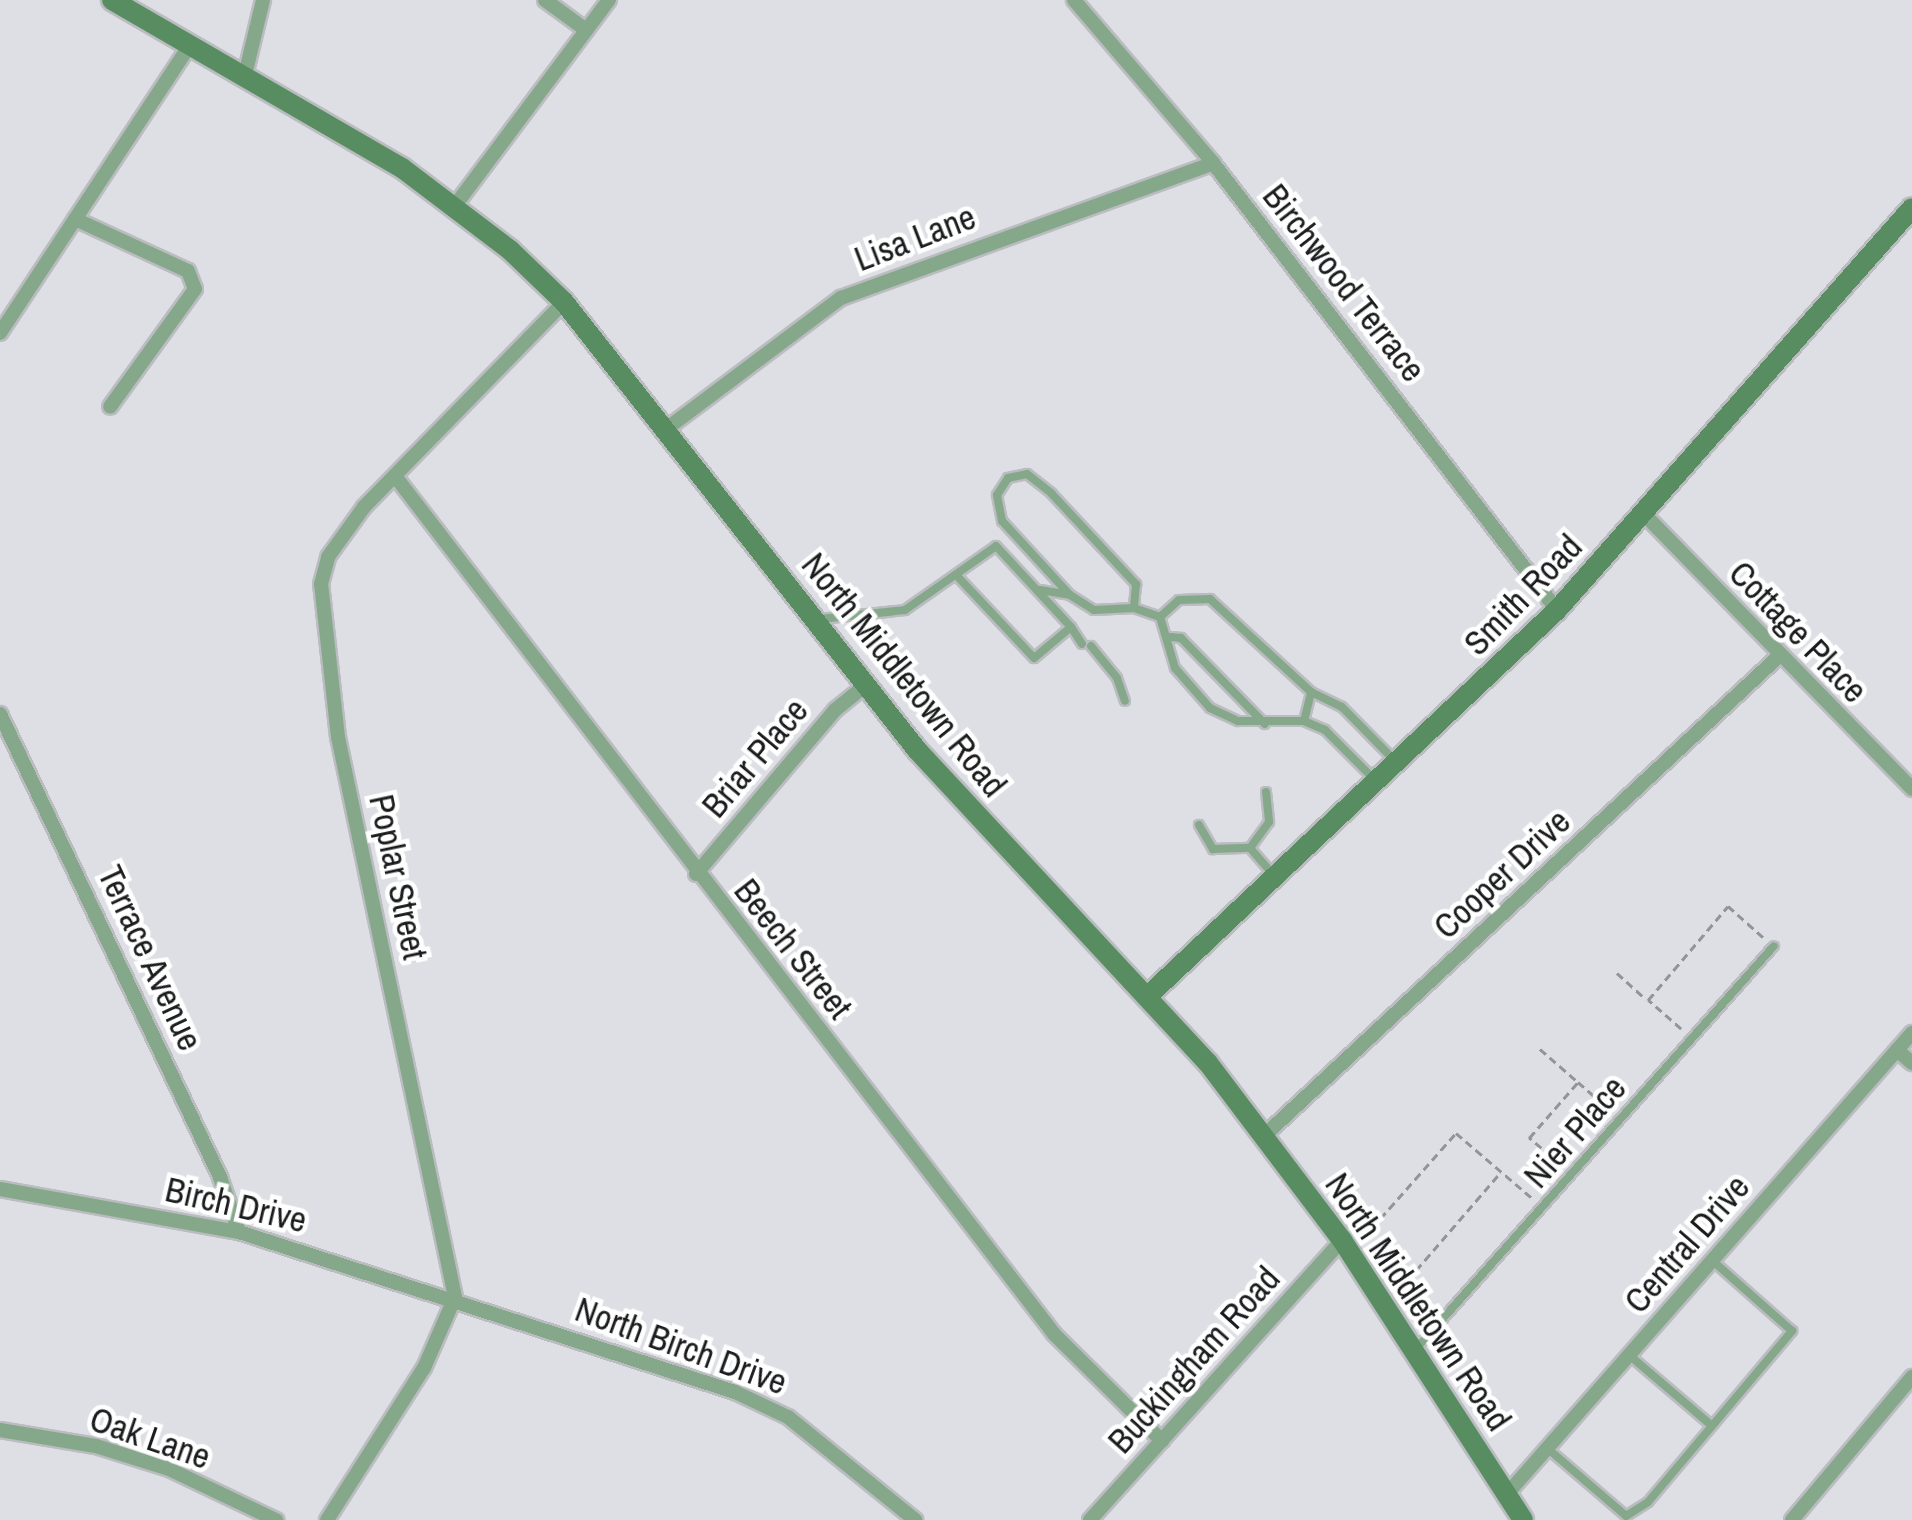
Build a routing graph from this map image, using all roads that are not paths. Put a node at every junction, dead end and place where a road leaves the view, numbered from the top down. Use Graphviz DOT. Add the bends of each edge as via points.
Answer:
graph roads {
  1 [pos="112,0"];
  2 [pos="263,0"];
  3 [pos="544,0"];
  4 [pos="608,0"];
  5 [pos="1074,0"];
  6 [pos="586,30"];
  7 [pos="191,43"];
  8 [pos="246,75"];
  9 [pos="1214,163"];
  10 [pos="454,207"];
  11 [pos="1912,208"];
  12 [pos="75,220"];
  13 [pos="564,302"];
  14 [pos="2,326"];
  15 [pos="110,407"];
  16 [pos="669,428"];
  17 [pos="396,476"];
  18 [pos="1644,514"];
  19 [pos="958,576"];
  20 [pos="1040,590"];
  21 [pos="1070,595"];
  22 [pos="1134,608"];
  23 [pos="1557,610"];
  24 [pos="1160,617"];
  25 [pos="815,620"];
  26 [pos="1071,627"];
  27 [pos="1171,637"];
  28 [pos="1779,656"];
  29 [pos="866,686"];
  30 [pos="1311,692"];
  31 [pos="1126,701"];
  32 [pos="0,714"];
  33 [pos="1304,721"];
  34 [pos="1265,724"];
  35 [pos="1398,764"];
  36 [pos="1378,783"];
  37 [pos="1912,789"];
  38 [pos="1266,792"];
  39 [pos="1199,825"];
  40 [pos="1250,848"];
  41 [pos="696,874"];
  42 [pos="1276,877"];
  43 [pos="1774,946"];
  44 [pos="1148,996"];
  45 [pos="1912,1033"];
  46 [pos="1897,1050"];
  47 [pos="1912,1063"];
  48 [pos="1265,1136"];
  49 [pos="0,1189"];
  50 [pos="239,1232"];
  51 [pos="1353,1239"];
  52 [pos="1712,1260"];
  53 [pos="455,1297"];
  54 [pos="1414,1351"];
  55 [pos="1629,1355"];
  56 [pos="1912,1377"];
  57 [pos="1712,1426"];
  58 [pos="0,1430"];
  59 [pos="1162,1441"];
  60 [pos="1547,1448"];
  61 [pos="1507,1494"];
  62 [pos="276,1520"];
  63 [pos="328,1520"];
  64 [pos="915,1520"];
  65 [pos="1090,1520"];
  66 [pos="1524,1520"];
  67 [pos="1792,1520"];
  1 -- 7 [label="street, North Middletown Road"];
  2 -- 8 [label="street"];
  3 -- 6 [label="street"];
  4 -- 6 [label="street"];
  5 -- 9 [label="street, Birchwood Terrace"];
  6 -- 10 [label="street"];
  7 -- 8 [label="street, North Middletown Road"];
  7 -- 12 [label="street"];
  8 -- 10 [label="street, North Middletown Road" via="352,135"];
  9 -- 16 [label="street, Lisa Lane" via="841,298"];
  9 -- 23 [label="street, Birchwood Terrace"];
  10 -- 13 [label="street, North Middletown Road"];
  11 -- 18 [label="street, Smith Road"];
  12 -- 14 [label="street"];
  12 -- 15 [label="street" via="188,271 195,289"];
  13 -- 16 [label="street, North Middletown Road"];
  13 -- 17 [label="street, Poplar Street"];
  16 -- 25 [label="street, North Middletown Road"];
  17 -- 41 [label="street, Beech Street"];
  17 -- 53 [label="street, Poplar Street" via="344,530 328,557 321,618 338,737"];
  18 -- 23 [label="street, Smith Road"];
  18 -- 28 [label="street, Cottage Place"];
  19 -- 20 [label="lane" via="996,546"];
  19 -- 25 [label="lane" via="904,610"];
  19 -- 26 [label="lane" via="1034,658"];
  20 -- 21 [label="lane"];
  20 -- 26 [label="lane"];
  21 -- 22 [label="lane" via="1094,610"];
  21 -- 22 [label="lane" via="1002,520 997,496 1008,478 1027,474 1051,494 1136,584"];
  22 -- 24 [label="lane"];
  23 -- 35 [label="street, Smith Road"];
  24 -- 27 [label="lane"];
  24 -- 30 [label="lane" via="1179,600 1210,598"];
  25 -- 29 [label="street, North Middletown Road"];
  26 -- 31 [label="lane" via="1118,678"];
  27 -- 34 [label="lane" via="1181,638"];
  27 -- 34 [label="lane" via="1175,668 1187,687 1210,708"];
  28 -- 37 [label="street, Cottage Place"];
  28 -- 48 [label="street, Cooper Drive"];
  29 -- 41 [label="street, Briar Place" via="835,710"];
  29 -- 44 [label="street, North Middletown Road" via="968,809"];
  30 -- 33 [label="lane"];
  30 -- 35 [label="lane" via="1342,707"];
  32 -- 50 [label="street, Terrace Avenue" via="220,1177"];
  33 -- 34 [label="lane"];
  33 -- 36 [label="lane" via="1326,730"];
  35 -- 36 [label="street, Smith Road"];
  36 -- 42 [label="street, Smith Road"];
  38 -- 40 [label="lane" via="1269,822"];
  39 -- 40 [label="lane" via="1213,850"];
  40 -- 42 [label="lane"];
  41 -- 59 [label="street, Beech Street" via="1054,1334"];
  42 -- 44 [label="street, Smith Road"];
  43 -- 54 [label="lane, Nier Place"];
  44 -- 48 [label="street, North Middletown Road"];
  45 -- 46 [label="street, Central Drive"];
  46 -- 47 [label="street"];
  46 -- 52 [label="street, Central Drive"];
  48 -- 51 [label="street, North Middletown Road"];
  49 -- 50 [label="street, Birch Drive"];
  50 -- 53 [label="street, Birch Drive"];
  51 -- 54 [label="street, North Middletown Road"];
  51 -- 59 [label="street, Buckingham Road"];
  52 -- 55 [label="street, Central Drive"];
  52 -- 57 [label="lane" via="1792,1331"];
  53 -- 63 [label="street" via="424,1368"];
  53 -- 64 [label="street, North Birch Drive" via="735,1392 788,1417"];
  54 -- 61 [label="street, North Middletown Road"];
  55 -- 57 [label="lane"];
  55 -- 60 [label="street, Central Drive"];
  56 -- 67 [label="street"];
  57 -- 60 [label="lane" via="1638,1512 1626,1516"];
  58 -- 62 [label="street, Oak Lane" via="96,1446 169,1469"];
  59 -- 65 [label="street, Buckingham Road"];
  60 -- 61 [label="street, Central Drive"];
  61 -- 66 [label="street, North Middletown Road"];
}
